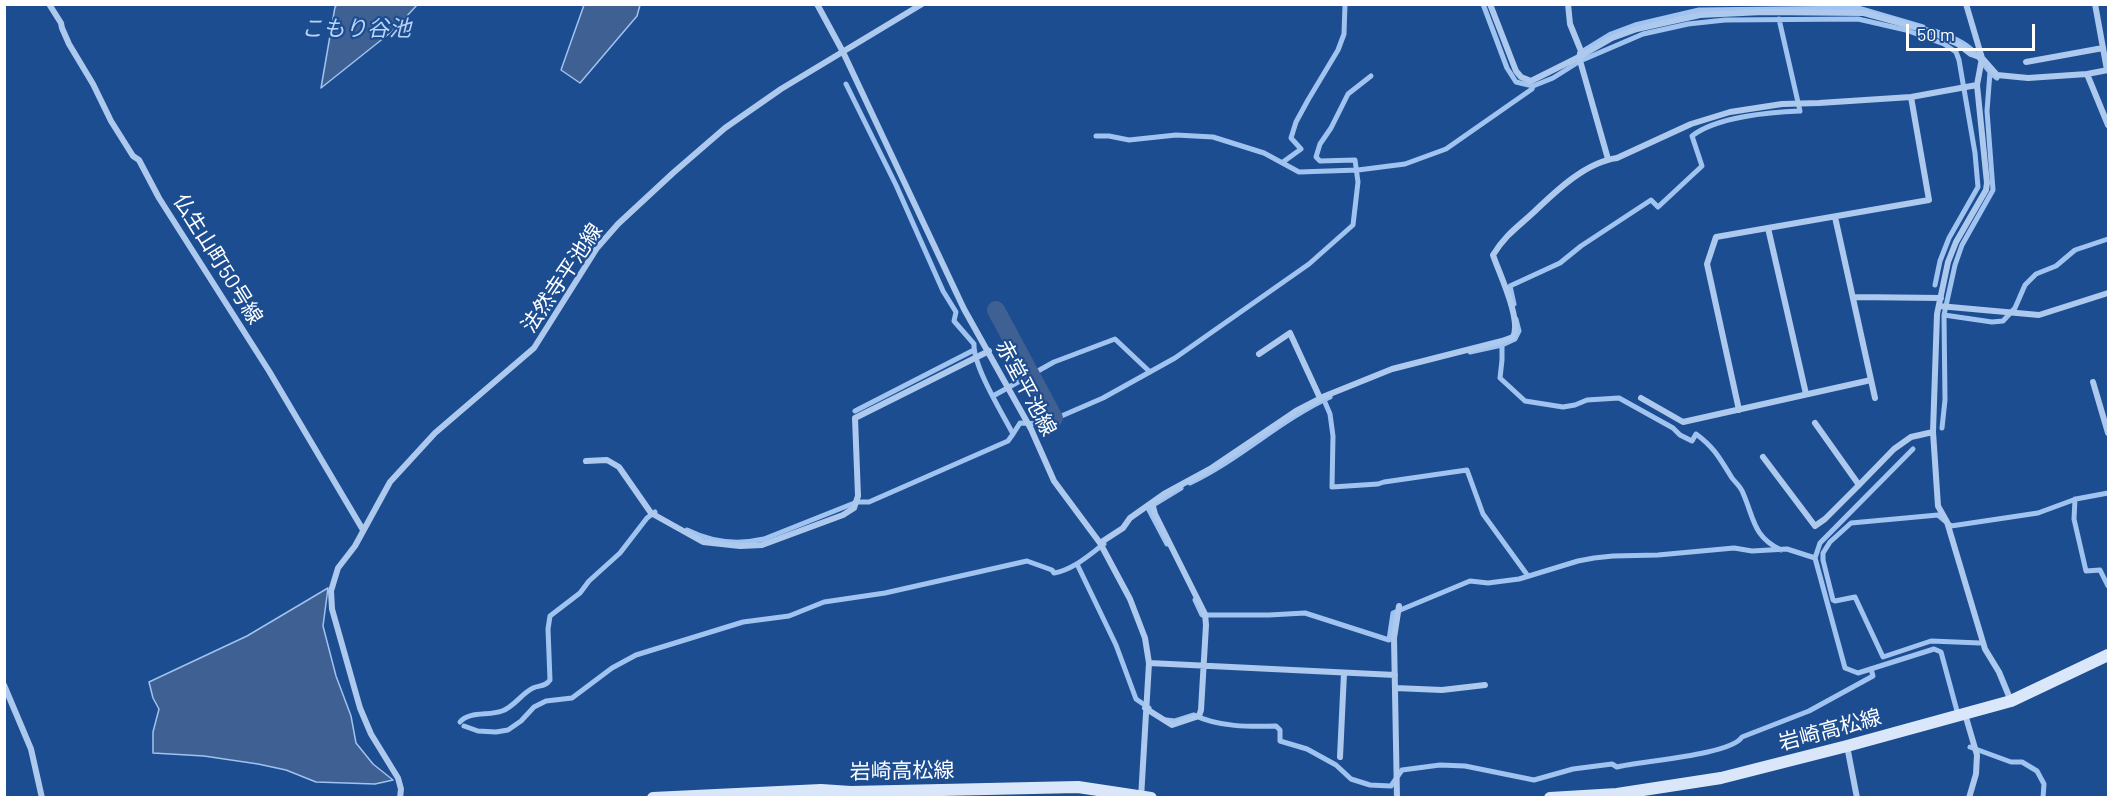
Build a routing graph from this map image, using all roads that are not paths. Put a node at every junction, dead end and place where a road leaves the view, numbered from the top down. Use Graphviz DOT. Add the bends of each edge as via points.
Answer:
graph roads {
  1 [pos="49,4"];
  2 [pos="817,4"];
  3 [pos="922,4"];
  4 [pos="1490,4"];
  5 [pos="1568,4"];
  6 [pos="1966,4"];
  7 [pos="2095,4"];
  8 [pos="2103,48"];
  9 [pos="843,52"];
  10 [pos="1579,57"];
  11 [pos="1982,58"];
  12 [pos="2026,62"];
  13 [pos="2108,70"];
  14 [pos="2086,74"];
  15 [pos="1977,84"];
  16 [pos="1911,97"];
  17 [pos="2109,125"];
  18 [pos="1608,159"];
  19 [pos="1835,217"];
  20 [pos="1768,228"];
  21 [pos="2109,293"];
  22 [pos="1853,297"];
  23 [pos="1941,298"];
  24 [pos="1939,306"];
  25 [pos="988,351"];
  26 [pos="1259,354"];
  27 [pos="1871,380"];
  28 [pos="2093,382"];
  29 [pos="1806,394"];
  30 [pos="1320,398"];
  31 [pos="1641,398"];
  32 [pos="1875,398"];
  33 [pos="1739,410"];
  34 [pos="1815,423"];
  35 [pos="1933,432"];
  36 [pos="2109,433"];
  37 [pos="1763,457"];
  38 [pos="586,461"];
  39 [pos="1859,485"];
  40 [pos="1152,503"];
  41 [pos="363,530"];
  42 [pos="1100,543"];
  43 [pos="1399,606"];
  44 [pos="2109,655"];
  45 [pos="1149,663"];
  46 [pos="1203,667"];
  47 [pos="1344,673"];
  48 [pos="1395,675"];
  49 [pos="4,685"];
  50 [pos="1485,685"];
  51 [pos="1395,688"];
  52 [pos="2011,701"];
  53 [pos="1145,708"];
  54 [pos="1965,714"];
  55 [pos="1847,747"];
  56 [pos="1340,757"];
  57 [pos="1647,794"];
  58 [pos="1144,797"];
  59 [pos="42,798"];
  60 [pos="400,798"];
  61 [pos="653,798"];
  62 [pos="1397,798"];
  63 [pos="1550,798"];
  64 [pos="1857,798"];
  65 [pos="1970,798"];
  1 -- 41 [label="street, 仏生山町50号線" via="111,121 139,160"];
  2 -- 9 [label="street, 赤堂平池線"];
  3 -- 9 [label="street, 法然寺平池線"];
  4 -- 10 [label="street" via="1521,76 1531,81"];
  5 -- 10 [label="street" via="1570,24 1581,51"];
  6 -- 11 [label="street"];
  7 -- 8 [label="street"];
  8 -- 12 [label="street"];
  8 -- 13 [label="street"];
  9 -- 25 [label="street, 赤堂平池線" via="944,269"];
  9 -- 41 [label="street, 法然寺平池線" via="725,128 618,224 597,248 534,348 435,433 390,482"];
  10 -- 11 [label="street" via="1612,38 1646,26 1700,15 1774,12 1864,13 1929,31"];
  10 -- 18 [label="street"];
  11 -- 14 [label="street" via="1997,75 2028,78"];
  11 -- 15 [label="street"];
  13 -- 14 [label="street"];
  14 -- 17 [label="street"];
  15 -- 16 [label="street"];
  15 -- 23 [label="street" via="1986,190 1956,242"];
  16 -- 18 [label="street" via="1782,104 1730,112"];
  16 -- 19 [label="street" via="1929,200"];
  18 -- 30 [label="street" via="1566,182 1509,233 1493,255 1506,285 1516,329 1513,337 1392,369"];
  19 -- 20 [label="street"];
  19 -- 22 [label="street"];
  20 -- 29 [label="street"];
  20 -- 33 [label="street" via="1716,237 1707,264"];
  21 -- 24 [label="street" via="2039,315"];
  22 -- 23 [label="street"];
  22 -- 27 [label="street"];
  23 -- 24 [label="street"];
  24 -- 35 [label="street"];
  25 -- 38 [label="street" via="855,418 858,496 854,508 762,545 703,542 651,513 619,467 607,460"];
  25 -- 42 [label="street, 赤堂平池線" via="1031,429 1054,481"];
  26 -- 30 [label="street" via="1290,333"];
  27 -- 29 [label="street"];
  27 -- 32 [label="street"];
  28 -- 36 [label="street"];
  29 -- 33 [label="street"];
  30 -- 40 [label="street"];
  31 -- 33 [label="street" via="1683,422"];
  34 -- 39 [label="street"];
  35 -- 39 [label="street" via="1911,437 1894,449"];
  35 -- 52 [label="street" via="1938,506 1947,522 1985,649"];
  37 -- 39 [label="street" via="1815,526"];
  40 -- 42 [label="street"];
  40 -- 46 [label="street" via="1205,614"];
  41 -- 60 [label="street, 法然寺平池線" via="338,568 331,591 332,609 360,708 398,778"];
  42 -- 45 [label="street, 赤堂平池線" via="1130,599 1145,638"];
  43 -- 48 [label="street" via="1394,638"];
  44 -- 52 [label="main road, 岩崎高松線"];
  45 -- 46 [label="street"];
  45 -- 53 [label="street, 赤堂平池線"];
  46 -- 47 [label="street"];
  46 -- 53 [label="street" via="1199,716 1172,725"];
  47 -- 48 [label="street"];
  47 -- 56 [label="street"];
  48 -- 51 [label="street"];
  49 -- 59 [label="street" via="31,749"];
  50 -- 51 [label="street" via="1442,690"];
  51 -- 62 [label="street"];
  52 -- 54 [label="main road, 岩崎高松線"];
  53 -- 58 [label="street, 赤堂平池線"];
  54 -- 55 [label="main road, 岩崎高松線"];
  54 -- 65 [label="street" via="1977,755"];
  55 -- 57 [label="main road, 岩崎高松線"];
  55 -- 64 [label="street"];
  57 -- 63 [label="main road, 岩崎高松線"];
  58 -- 61 [label="main road, 岩崎高松線" via="1078,787 821,790"];
}
